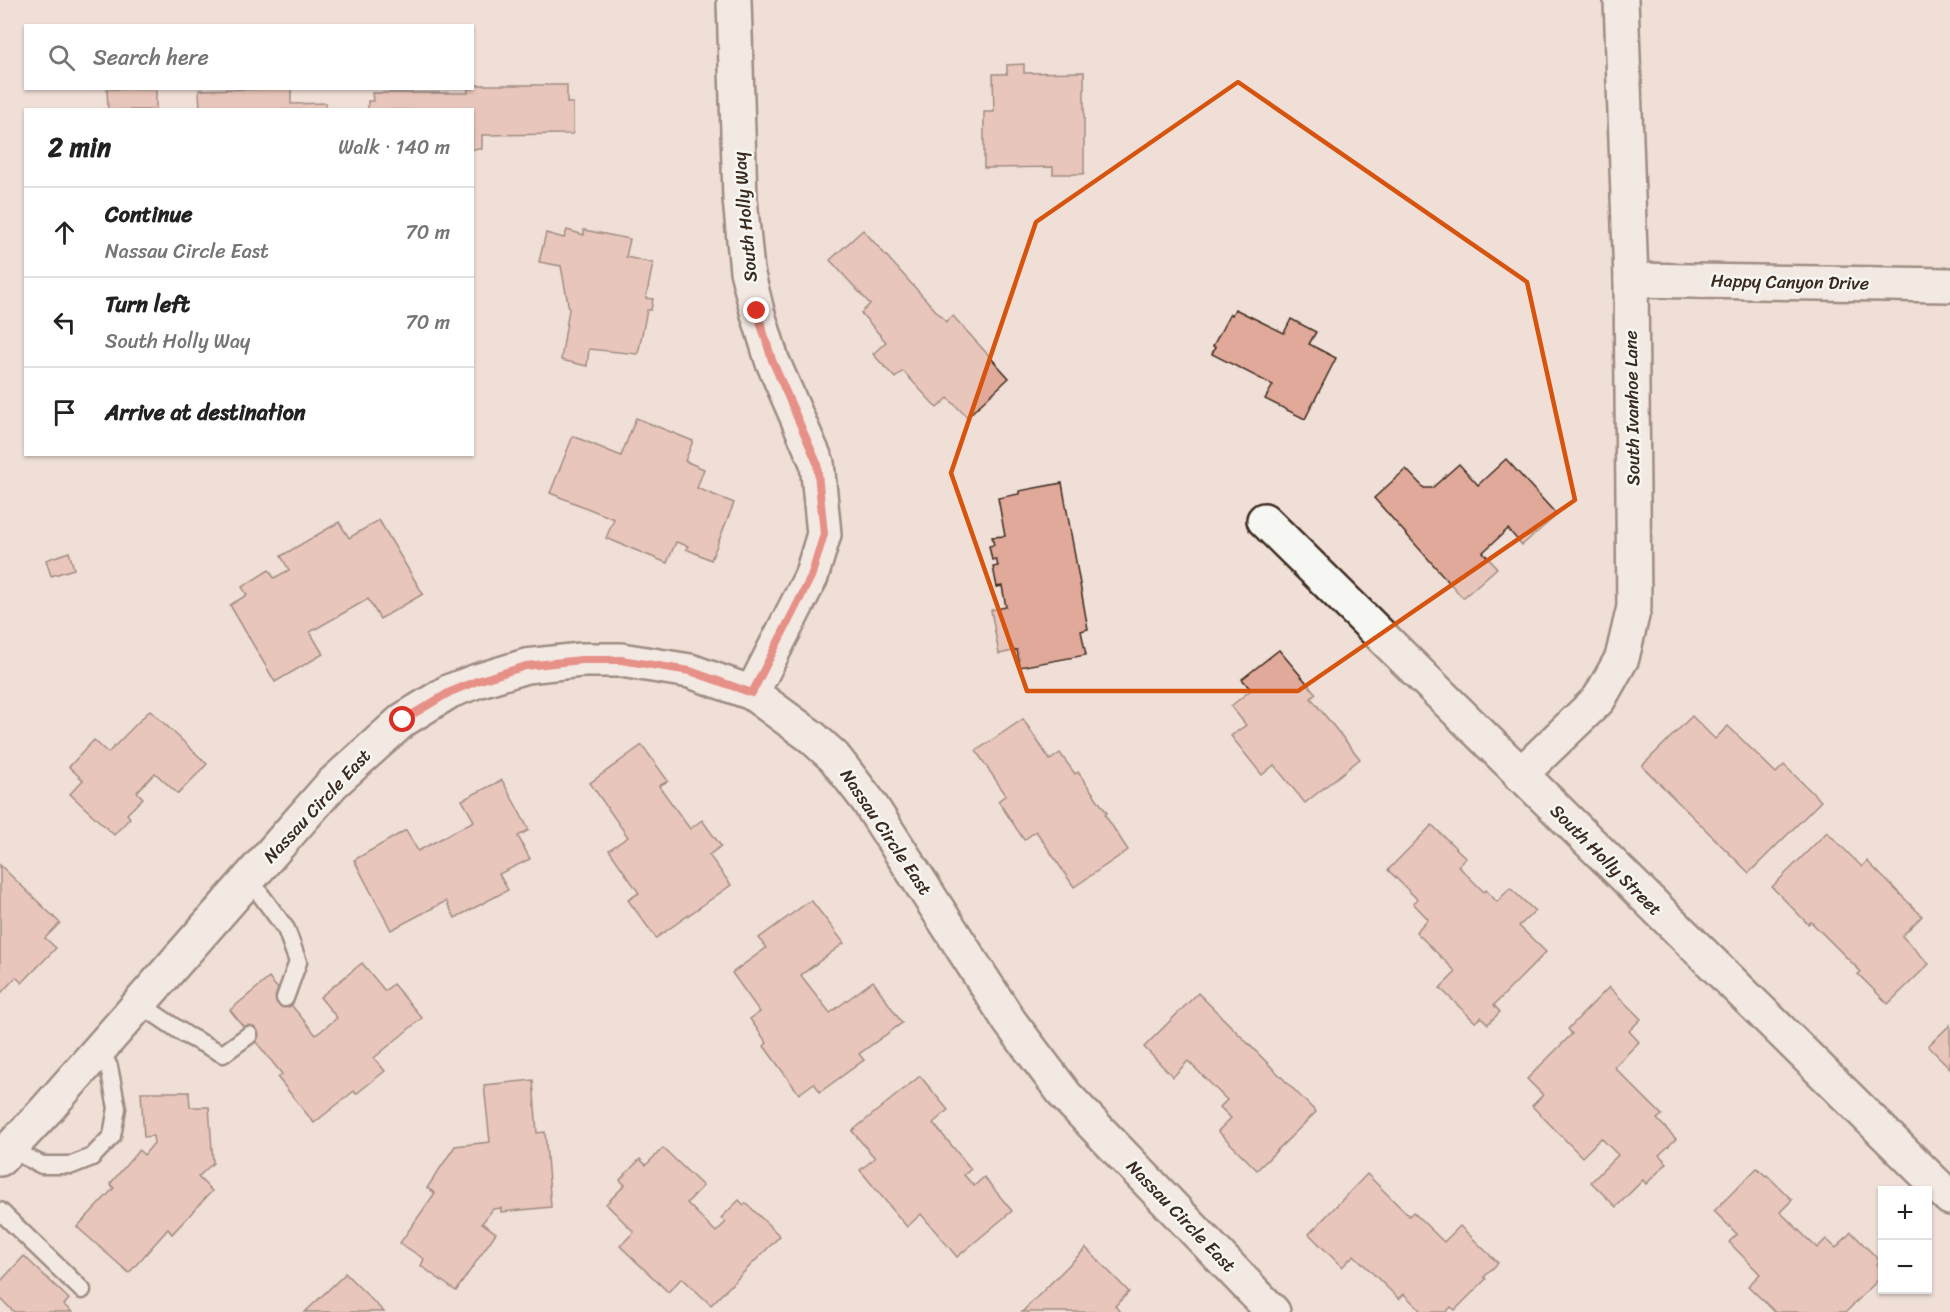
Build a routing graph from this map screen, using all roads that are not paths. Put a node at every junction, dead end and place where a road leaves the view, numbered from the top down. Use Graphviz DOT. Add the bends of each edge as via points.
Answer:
graph roads {
  1 [pos="734,0"];
  2 [pos="1622,0"];
  3 [pos="1631,280"];
  4 [pos="1950,285"];
  5 [pos="1264,520"];
  6 [pos="752,693"];
  7 [pos="1520,775"];
  8 [pos="249,879"];
  9 [pos="285,998"];
  10 [pos="140,1004"];
  11 [pos="249,1035"];
  12 [pos="100,1049"];
  13 [pos="5,1154"];
  14 [pos="1950,1198"];
  15 [pos="0,1211"];
  16 [pos="82,1290"];
  17 [pos="1273,1312"];
  1 -- 6 [label="street, South Holly Way" via="740,199 747,271 772,360 817,463 824,534 811,577"];
  2 -- 3 [label="street, South Ivanhoe Lane"];
  3 -- 4 [label="street, Happy Canyon Drive"];
  3 -- 7 [label="street, South Ivanhoe Lane" via="1632,617 1622,658 1599,699"];
  5 -- 7 [label="street, South Holly Street"];
  6 -- 8 [label="street, Nassau Circle East" via="690,671 621,660 526,666 477,681 403,720 368,750 332,784"];
  6 -- 17 [label="street, Nassau Circle East" via="834,757 868,801 1010,1022 1066,1096"];
  7 -- 14 [label="street, South Holly Street"];
  8 -- 9 [label="lane" via="286,929 298,962"];
  8 -- 10 [label="street, Nassau Circle East"];
  10 -- 11 [label="lane" via="223,1054"];
  10 -- 12 [label="street, Nassau Circle East"];
  12 -- 13 [label="street, Nassau Circle East"];
  12 -- 13 [label="lane" via="109,1067 117,1108 112,1136 93,1157 72,1165 42,1165"];
  15 -- 16 [label="lane"];
}
